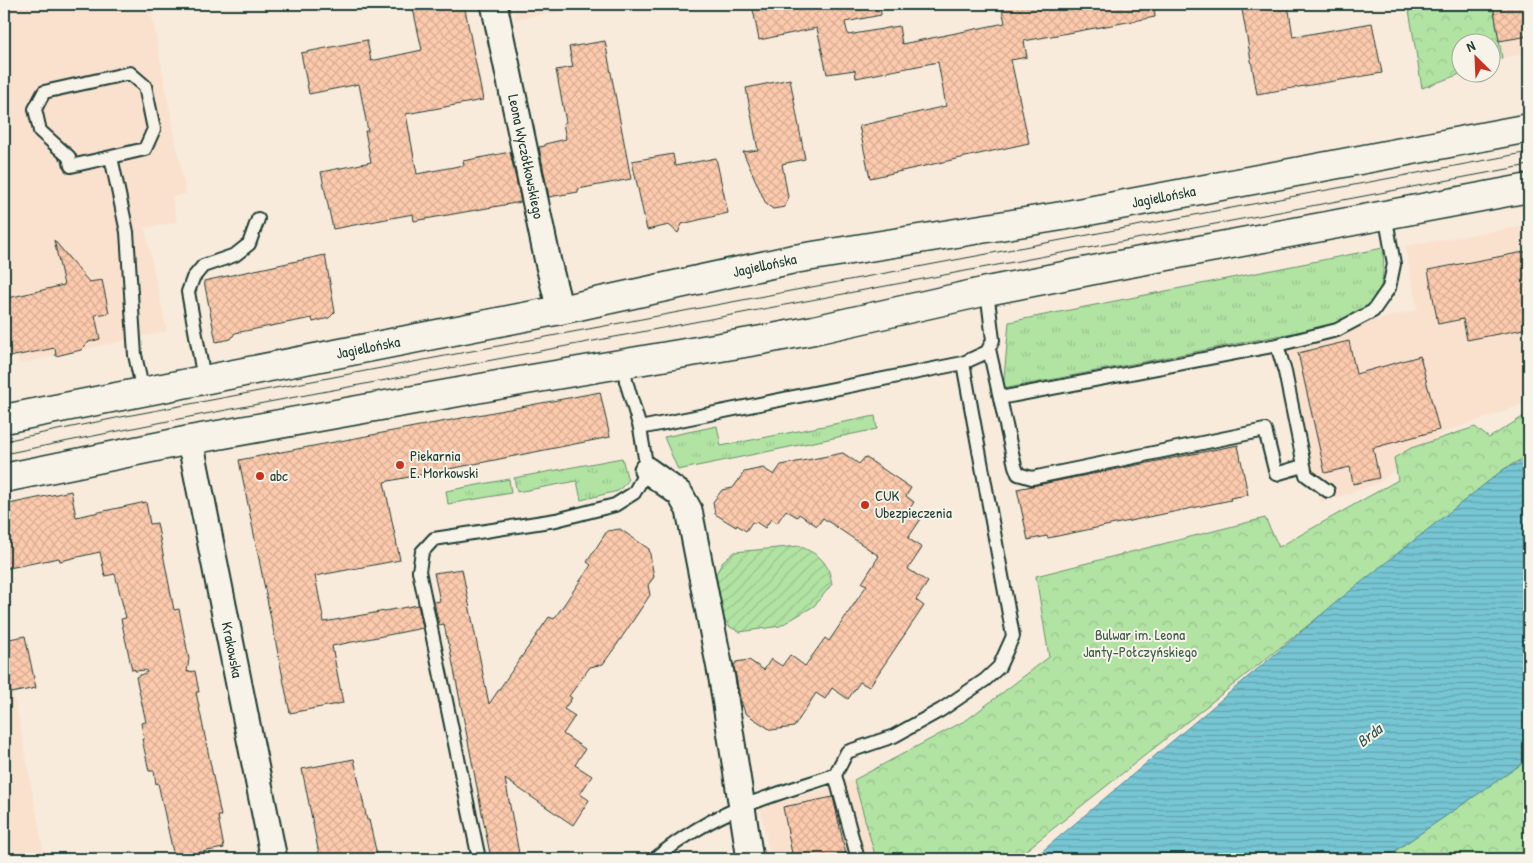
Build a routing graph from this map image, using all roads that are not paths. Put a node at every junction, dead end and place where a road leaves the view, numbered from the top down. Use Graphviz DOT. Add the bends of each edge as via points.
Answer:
graph roads {
  1 [pos="498,4"];
  2 [pos="1529,128"];
  3 [pos="111,157"];
  4 [pos="1529,188"];
  5 [pos="1385,214"];
  6 [pos="258,219"];
  7 [pos="987,291"];
  8 [pos="560,310"];
  9 [pos="1277,345"];
  10 [pos="989,349"];
  11 [pos="624,363"];
  12 [pos="963,363"];
  13 [pos="204,379"];
  14 [pos="142,392"];
  15 [pos="1000,398"];
  16 [pos="4,419"];
  17 [pos="640,428"];
  18 [pos="190,440"];
  19 [pos="1304,466"];
  20 [pos="647,470"];
  21 [pos="4,478"];
  22 [pos="1328,491"];
  23 [pos="836,775"];
  24 [pos="743,806"];
  25 [pos="274,859"];
  26 [pos="479,859"];
  27 [pos="654,859"];
  28 [pos="750,859"];
  29 [pos="858,859"];
  1 -- 8 [label="street, Leona Wyczółkowskiego"];
  2 -- 8 [label="main road, Jagiellońska" via="1052,218 794,259"];
  3 -- 3 [label="lane" via="146,149 154,129 145,86 130,73 44,92 35,109 40,131 69,157 71,166"];
  3 -- 14 [label="lane" via="127,232 135,356"];
  4 -- 5 [label="main road"];
  5 -- 7 [label="main road"];
  5 -- 9 [label="lane" via="1394,264 1389,288 1373,311 1337,330"];
  6 -- 13 [label="lane" via="249,244 235,255 203,266 193,278 188,292"];
  7 -- 10 [label="lane" via="993,340"];
  7 -- 11 [label="main road" via="814,330"];
  8 -- 13 [label="main road, Jagiellońska"];
  9 -- 15 [label="lane"];
  9 -- 19 [label="lane"];
  10 -- 12 [label="lane"];
  10 -- 15 [label="lane"];
  11 -- 17 [label="lane"];
  11 -- 18 [label="main road"];
  12 -- 17 [label="lane"];
  12 -- 23 [label="lane" via="1013,636 999,667 985,680 894,736 847,752"];
  13 -- 14 [label="main road, Jagiellońska"];
  14 -- 16 [label="main road, Jagiellońska"];
  15 -- 19 [label="lane" via="1018,474 1032,478 1265,430 1276,474"];
  17 -- 20 [label="lane"];
  18 -- 21 [label="main road"];
  18 -- 25 [label="street, Krakowska"];
  19 -- 22 [label="lane" via="1306,475"];
  20 -- 24 [label="street" via="680,494 689,510"];
  20 -- 26 [label="lane" via="634,492 615,505 556,520 434,539 422,552 419,571"];
  23 -- 24 [label="lane"];
  23 -- 29 [label="lane"];
  24 -- 27 [label="lane" via="708,823"];
  24 -- 28 [label="street"];
}
